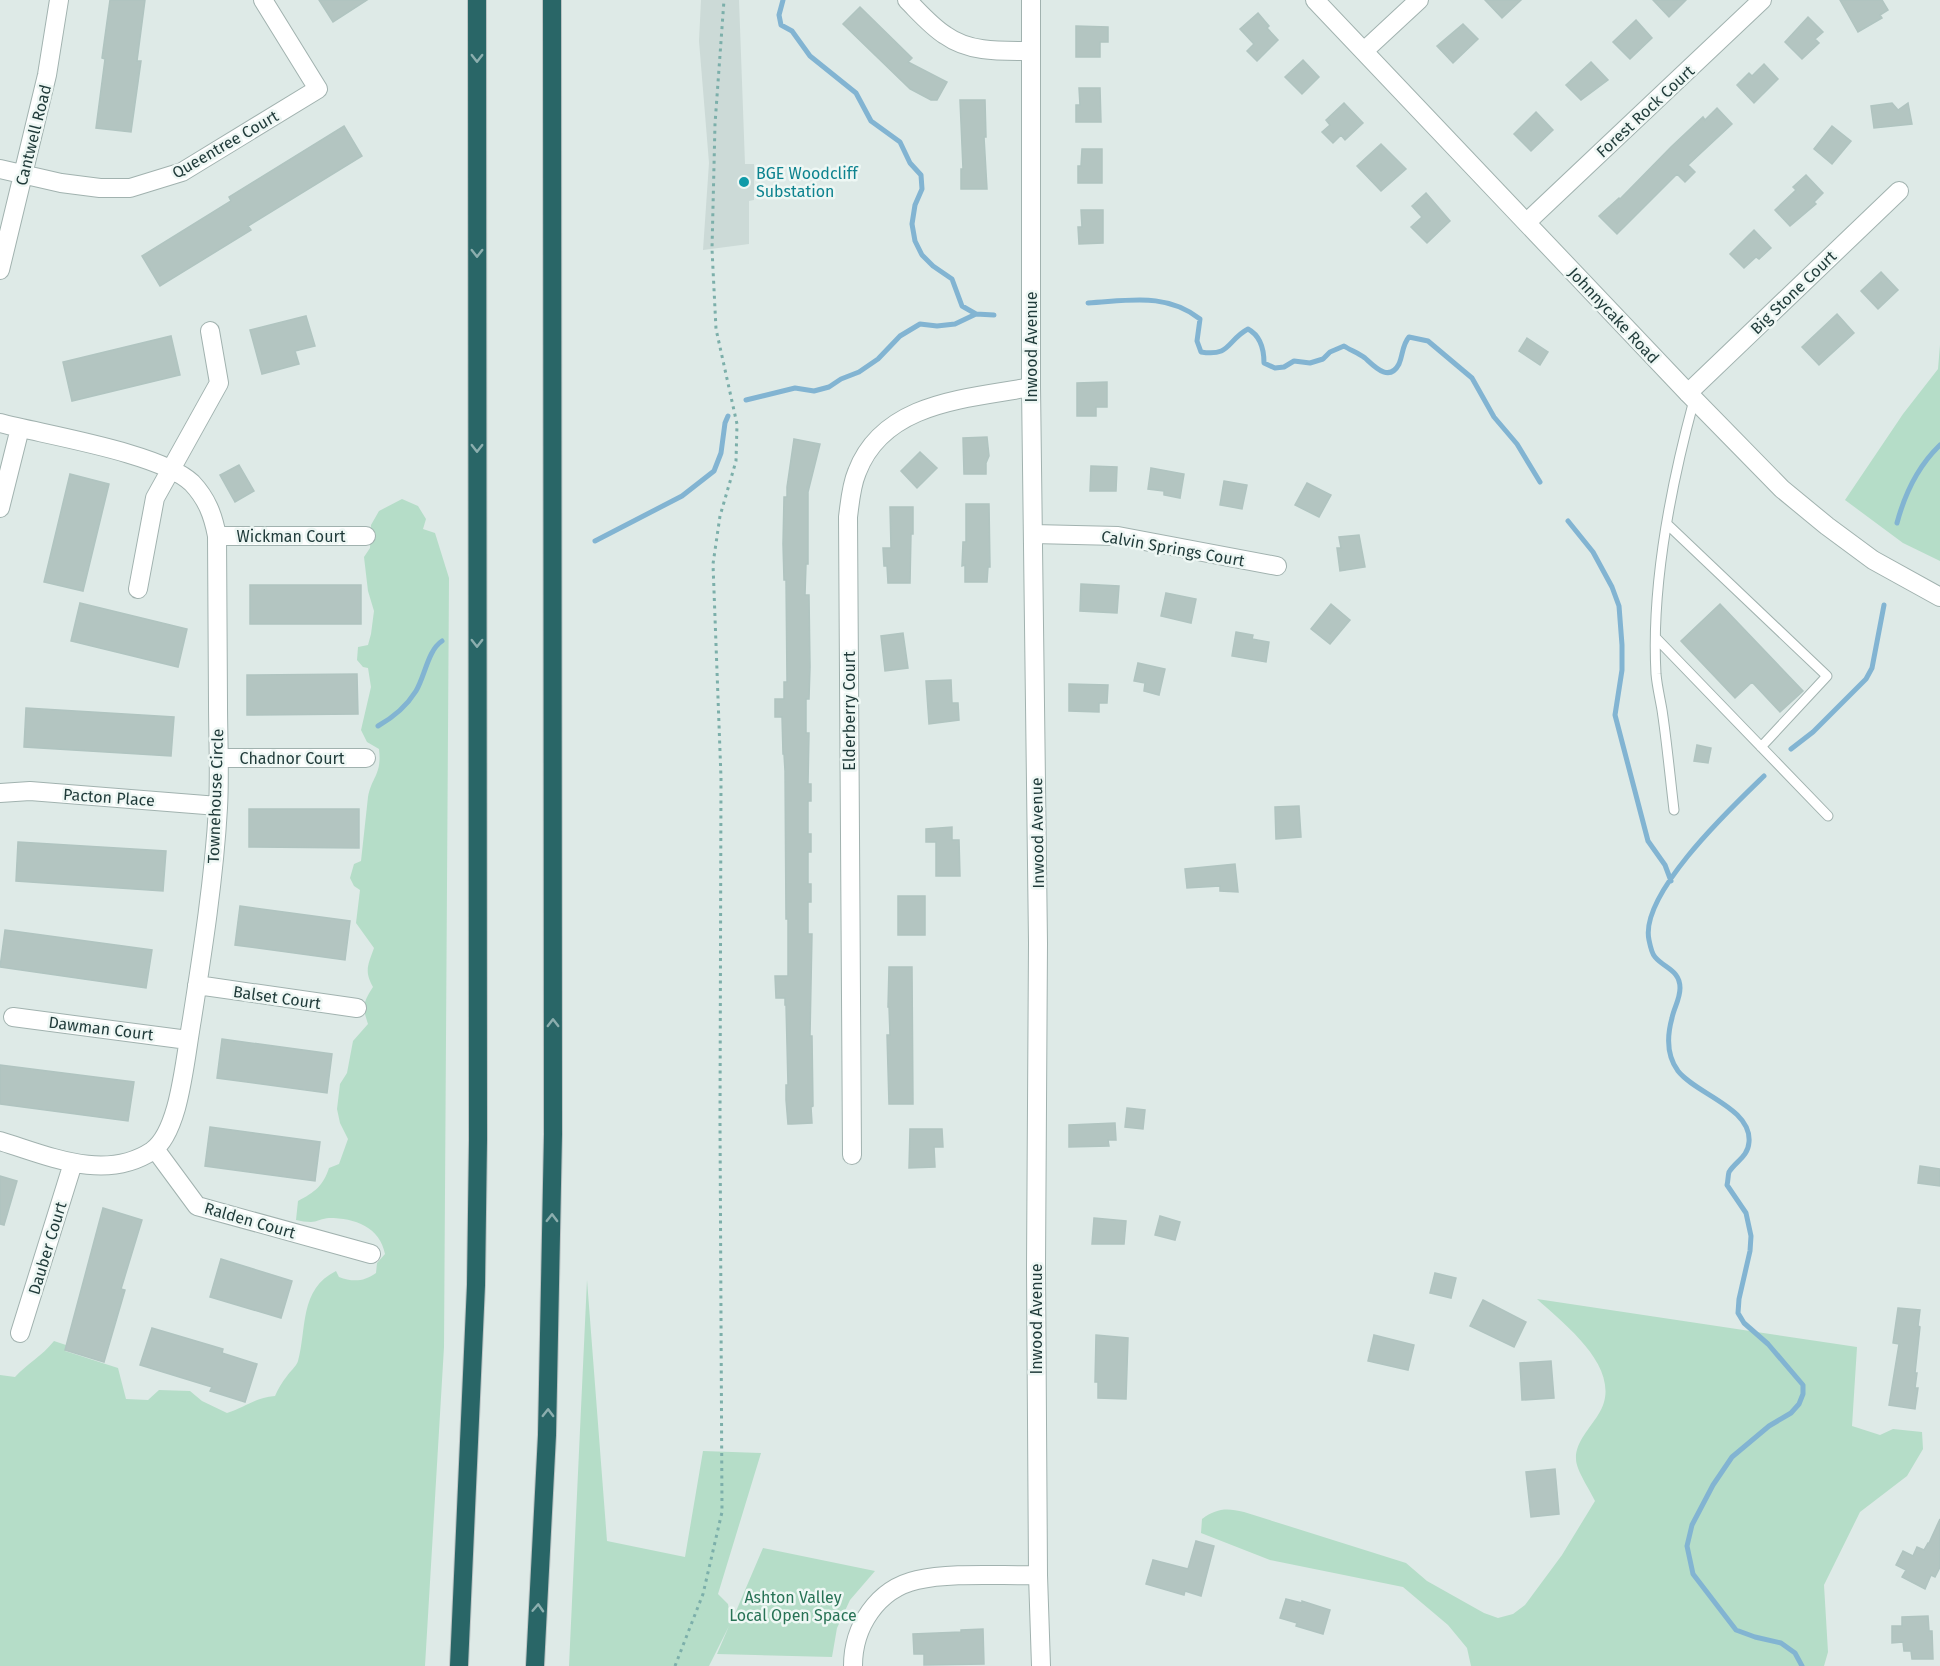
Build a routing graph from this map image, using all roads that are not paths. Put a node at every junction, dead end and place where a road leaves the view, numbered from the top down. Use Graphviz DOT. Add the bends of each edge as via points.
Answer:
graph roads {
  1 [pos="59,0"];
  2 [pos="263,0"];
  3 [pos="477,0"];
  4 [pos="552,0"];
  5 [pos="907,0"];
  6 [pos="1031,0"];
  7 [pos="1315,0"];
  8 [pos="1419,0"];
  9 [pos="1762,0"];
  10 [pos="1031,51"];
  11 [pos="1365,51"];
  12 [pos="0,169"];
  13 [pos="23,175"];
  14 [pos="1899,191"];
  15 [pos="1527,222"];
  16 [pos="0,270"];
  17 [pos="210,331"];
  18 [pos="1031,387"];
  19 [pos="1691,396"];
  20 [pos="0,423"];
  21 [pos="20,428"];
  22 [pos="172,470"];
  23 [pos="0,508"];
  24 [pos="1667,524"];
  25 [pos="1033,534"];
  26 [pos="217,536"];
  27 [pos="366,536"];
  28 [pos="1277,567"];
  29 [pos="138,589"];
  30 [pos="1940,597"];
  31 [pos="1656,638"];
  32 [pos="1761,747"];
  33 [pos="219,758"];
  34 [pos="366,758"];
  35 [pos="0,794"];
  36 [pos="218,806"];
  37 [pos="1674,810"];
  38 [pos="1828,816"];
  39 [pos="198,985"];
  40 [pos="357,1008"];
  41 [pos="13,1017"];
  42 [pos="188,1040"];
  43 [pos="0,1141"];
  44 [pos="154,1149"];
  45 [pos="852,1155"];
  46 [pos="73,1163"];
  47 [pos="371,1254"];
  48 [pos="20,1333"];
  49 [pos="1038,1575"];
  50 [pos="459,1666"];
  51 [pos="535,1666"];
  52 [pos="853,1666"];
  53 [pos="1041,1666"];
  1 -- 13 [label="street, Cantwell Road" via="47,75"];
  2 -- 13 [label="street, Queentree Court" via="318,89 182,172 155,182 130,188 100,188"];
  3 -- 50 [label="highway, one-way" via="478,1140"];
  51 -- 4 [label="highway, one-way" via="547,1435 553,1134"];
  5 -- 10 [label="street" via="958,43 998,51"];
  6 -- 10 [label="street, Inwood Avenue"];
  7 -- 11 [label="street, Johnnycake Road"];
  8 -- 11 [label="street"];
  9 -- 15 [label="street, Forest Rock Court"];
  10 -- 18 [label="street, Inwood Avenue"];
  11 -- 15 [label="street, Johnnycake Road"];
  12 -- 13 [label="street"];
  13 -- 16 [label="street, Cantwell Road"];
  14 -- 19 [label="street, Big Stone Court"];
  15 -- 19 [label="street, Johnnycake Road"];
  17 -- 22 [label="street" via="219,383"];
  18 -- 25 [label="street, Inwood Avenue"];
  18 -- 45 [label="street, Elderberry Court" via="920,409 899,421 866,453 851,492 848,517"];
  19 -- 24 [label="lane"];
  19 -- 30 [label="street, Johnnycake Road" via="1782,489 1827,526 1873,560"];
  20 -- 21 [label="street, Townehouse Circle"];
  21 -- 22 [label="street, Townehouse Circle" via="123,453"];
  21 -- 23 [label="street"];
  22 -- 26 [label="street, Townehouse Circle" via="191,482 205,499"];
  22 -- 29 [label="street" via="155,498"];
  24 -- 31 [label="lane"];
  24 -- 32 [label="lane" via="1827,676"];
  25 -- 28 [label="street, Calvin Springs Court" via="1118,536"];
  25 -- 49 [label="street, Inwood Avenue" via="1038,943"];
  26 -- 27 [label="street, Wickman Court"];
  26 -- 33 [label="street, Townehouse Circle"];
  31 -- 32 [label="lane"];
  31 -- 37 [label="lane" via="1656,675"];
  32 -- 38 [label="lane"];
  33 -- 34 [label="street, Chadnor Court"];
  33 -- 36 [label="street, Townehouse Circle"];
  35 -- 36 [label="street, Pacton Place" via="30,791"];
  36 -- 39 [label="street, Townehouse Circle"];
  39 -- 40 [label="street, Balset Court"];
  39 -- 42 [label="street, Townehouse Circle"];
  41 -- 42 [label="street, Dawman Court"];
  42 -- 44 [label="street, Townehouse Circle" via="176,1109 167,1132"];
  43 -- 46 [label="street"];
  44 -- 46 [label="street" via="118,1165"];
  44 -- 47 [label="street, Ralden Court" via="196,1206"];
  46 -- 48 [label="street, Dauber Court"];
  49 -- 52 [label="street" via="936,1577 915,1580 896,1589 865,1616 857,1634"];
  49 -- 53 [label="street, Inwood Avenue"];
}
